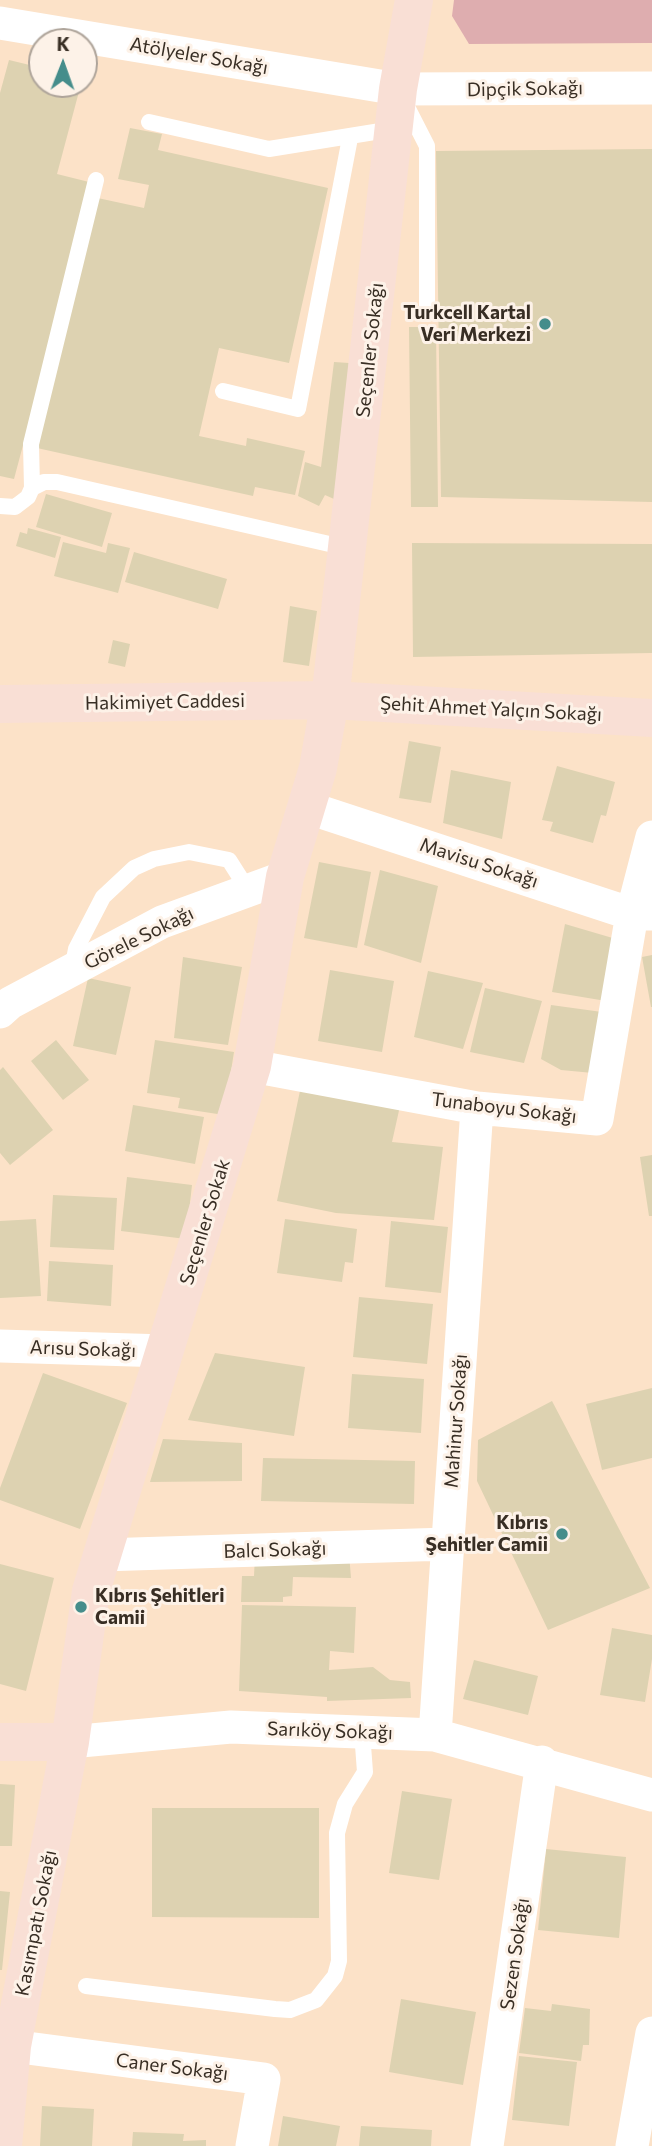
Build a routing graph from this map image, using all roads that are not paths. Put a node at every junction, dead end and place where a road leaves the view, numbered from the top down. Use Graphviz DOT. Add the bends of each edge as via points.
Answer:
graph roads {
  1 [pos="414,0"];
  2 [pos="0,23"];
  3 [pos="652,88"];
  4 [pos="398,89"];
  5 [pos="149,122"];
  6 [pos="395,128"];
  7 [pos="350,138"];
  8 [pos="96,180"];
  9 [pos="426,312"];
  10 [pos="223,391"];
  11 [pos="32,488"];
  12 [pos="0,506"];
  13 [pos="348,548"];
  14 [pos="330,700"];
  15 [pos="0,704"];
  16 [pos="652,718"];
  17 [pos="306,807"];
  18 [pos="652,837"];
  19 [pos="285,877"];
  20 [pos="248,890"];
  21 [pos="642,914"];
  22 [pos="71,971"];
  23 [pos="0,1012"];
  24 [pos="252,1066"];
  25 [pos="477,1108"];
  26 [pos="0,1346"];
  27 [pos="166,1351"];
  28 [pos="447,1544"];
  29 [pos="102,1555"];
  30 [pos="362,1732"];
  31 [pos="435,1735"];
  32 [pos="0,1742"];
  33 [pos="69,1742"];
  34 [pos="542,1762"];
  35 [pos="652,1795"];
  36 [pos="86,1986"];
  37 [pos="652,2033"];
  38 [pos="12,2046"];
  39 [pos="3,2146"];
  40 [pos="252,2146"];
  41 [pos="487,2146"];
  42 [pos="632,2146"];
  1 -- 4 [label="street, Seçenler Sokağı"];
  2 -- 4 [label="street, Atölyeler Sokağı"];
  3 -- 4 [label="street, Dipçik Sokağı"];
  4 -- 6 [label="street, Seçenler Sokağı"];
  4 -- 9 [label="lane" via="427,146"];
  5 -- 7 [label="lane" via="269,149"];
  6 -- 7 [label="lane"];
  6 -- 13 [label="street, Seçenler Sokağı"];
  7 -- 10 [label="lane" via="298,409"];
  8 -- 11 [label="lane" via="31,444"];
  11 -- 12 [label="lane" via="22,504"];
  11 -- 13 [label="lane" via="57,482"];
  13 -- 14 [label="street, Seçenler Sokağı"];
  14 -- 15 [label="street, Hakimiyet Caddesi"];
  14 -- 16 [label="street, Şehit Ahmet Yalçın Sokağı"];
  14 -- 17 [label="street, Seçenler Sokak"];
  17 -- 19 [label="street, Seçenler Sokak"];
  17 -- 21 [label="street, Mavisu Sokağı"];
  18 -- 21 [label="street, Tunaboyu Sokağı"];
  19 -- 20 [label="street, Görele Sokağı"];
  19 -- 24 [label="street, Seçenler Sokak"];
  20 -- 22 [label="street, Görele Sokağı" via="162,922"];
  20 -- 22 [label="lane" via="229,860 190,852 134,868 103,897 76,949"];
  21 -- 25 [label="street, Tunaboyu Sokağı" via="597,1119"];
  22 -- 23 [label="street, Görele Sokağı"];
  24 -- 25 [label="street, Tunaboyu Sokağı"];
  24 -- 27 [label="street, Seçenler Sokak"];
  25 -- 28 [label="street, Mahinur Sokağı"];
  26 -- 27 [label="street, Arısu Sokağı"];
  27 -- 29 [label="street, Seçenler Sokak"];
  28 -- 29 [label="street, Balcı Sokağı"];
  28 -- 31 [label="street, Mahinur Sokağı"];
  29 -- 33 [label="street, Seçenler Sokak" via="92,1591"];
  30 -- 31 [label="street, Sarıköy Sokağı"];
  30 -- 33 [label="street, Sarıköy Sokağı" via="231,1727"];
  30 -- 36 [label="lane" via="365,1772 345,1804 337,1833 339,1961 335,1976 316,2000 290,2010"];
  31 -- 34 [label="street, Sarıköy Sokağı"];
  32 -- 33 [label="street, Sarıköy Sokağı"];
  33 -- 38 [label="street, Kasımpatı Sokağı"];
  34 -- 35 [label="street, Sarıköy Sokağı"];
  34 -- 41 [label="street, Sezen Sokağı"];
  37 -- 42 [label="street"];
  38 -- 39 [label="street, Kasımpatı Sokağı"];
  38 -- 40 [label="street, Caner Sokağı" via="264,2079"];
}
